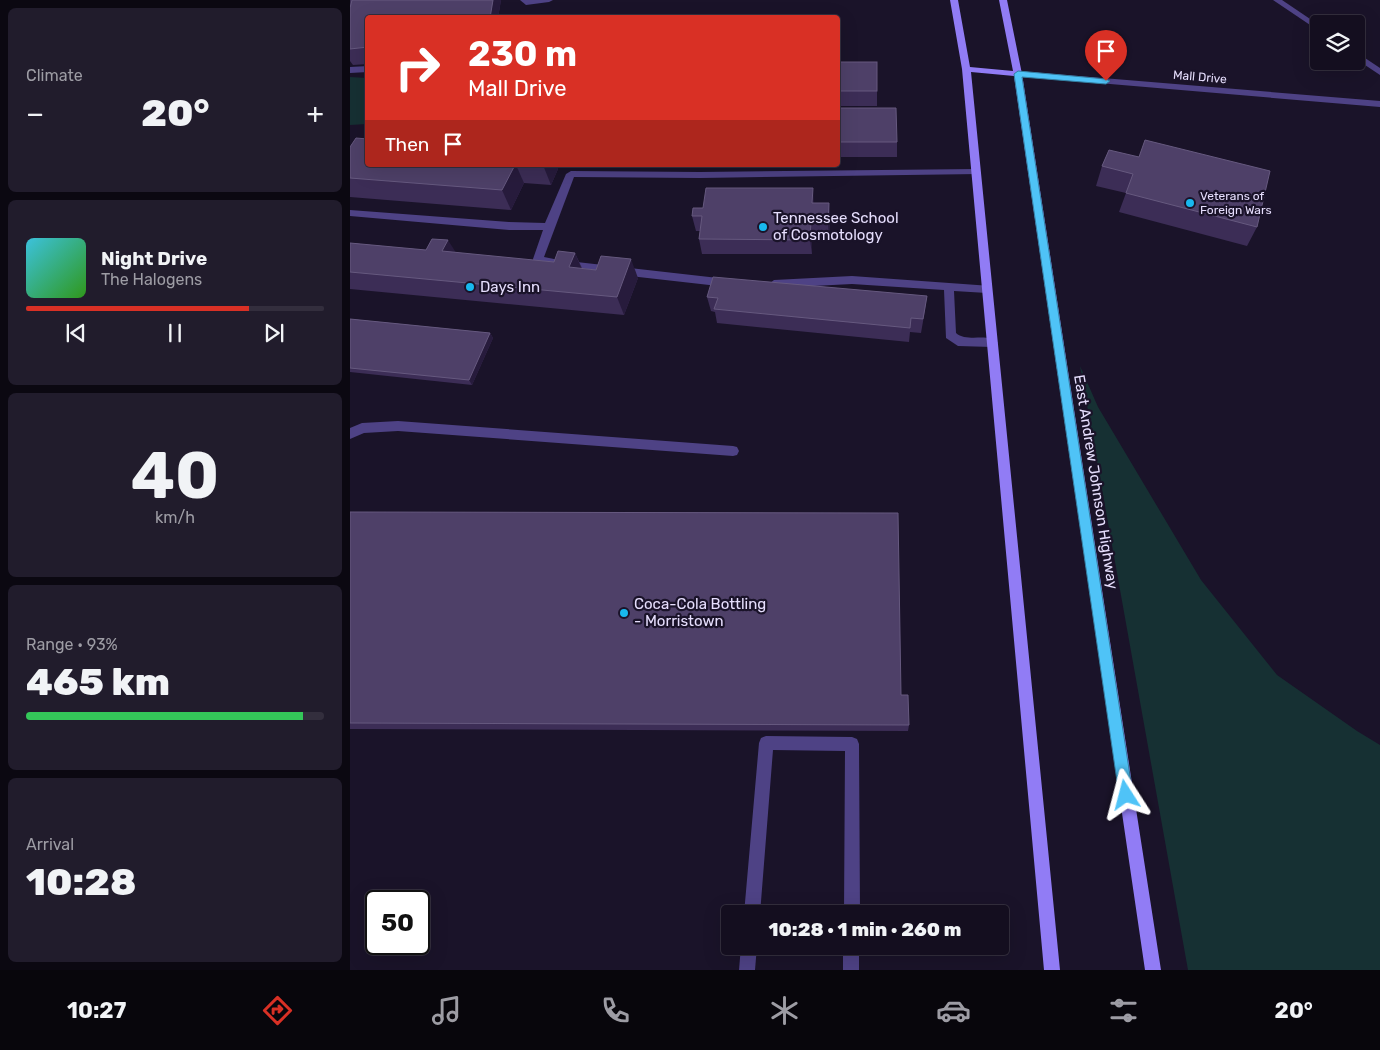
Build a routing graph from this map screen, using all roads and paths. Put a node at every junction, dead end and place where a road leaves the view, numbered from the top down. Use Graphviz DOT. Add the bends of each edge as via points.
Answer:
graph roads {
  1 [pos="524,0"];
  2 [pos="549,0"];
  3 [pos="954,0"];
  4 [pos="1003,0"];
  5 [pos="1277,0"];
  6 [pos="1310,23"];
  7 [pos="1365,61"];
  8 [pos="365,69"];
  9 [pos="966,69"];
  10 [pos="350,70"];
  11 [pos="1380,72"];
  12 [pos="1018,74"];
  13 [pos="1380,104"];
  14 [pos="976,172"];
  15 [pos="350,213"];
  16 [pos="549,227"];
  17 [pos="743,284"];
  18 [pos="762,284"];
  19 [pos="949,286"];
  20 [pos="987,289"];
  21 [pos="992,343"];
  22 [pos="350,434"];
  23 [pos="733,451"];
  24 [pos="753,905"];
  25 [pos="852,905"];
  26 [pos="749,955"];
  27 [pos="852,955"];
  28 [pos="748,970"];
  29 [pos="852,970"];
  30 [pos="1052,970"];
  31 [pos="1153,970"];
  1 -- 2 [label="street" via="526,3"];
  3 -- 9 [label="main road"];
  4 -- 12 [label="main road, East Andrew Johnson Highway"];
  5 -- 6 [label="street"];
  7 -- 11 [label="street"];
  8 -- 10 [label="street"];
  9 -- 12 [label="main road"];
  9 -- 14 [label="main road"];
  12 -- 13 [label="street, Mall Drive"];
  12 -- 31 [label="main road, East Andrew Johnson Highway"];
  14 -- 16 [label="street" via="571,174"];
  14 -- 20 [label="main road"];
  15 -- 16 [label="street"];
  16 -- 17 [label="street" via="538,259"];
  18 -- 19 [label="street" via="852,280"];
  19 -- 20 [label="street"];
  19 -- 21 [label="street" via="950,336 958,342"];
  20 -- 21 [label="main road"];
  21 -- 30 [label="main road"];
  22 -- 23 [label="street" via="362,428 398,426"];
  24 -- 25 [label="street" via="766,743 852,744"];
  26 -- 28 [label="street"];
  27 -- 29 [label="street"];
}
